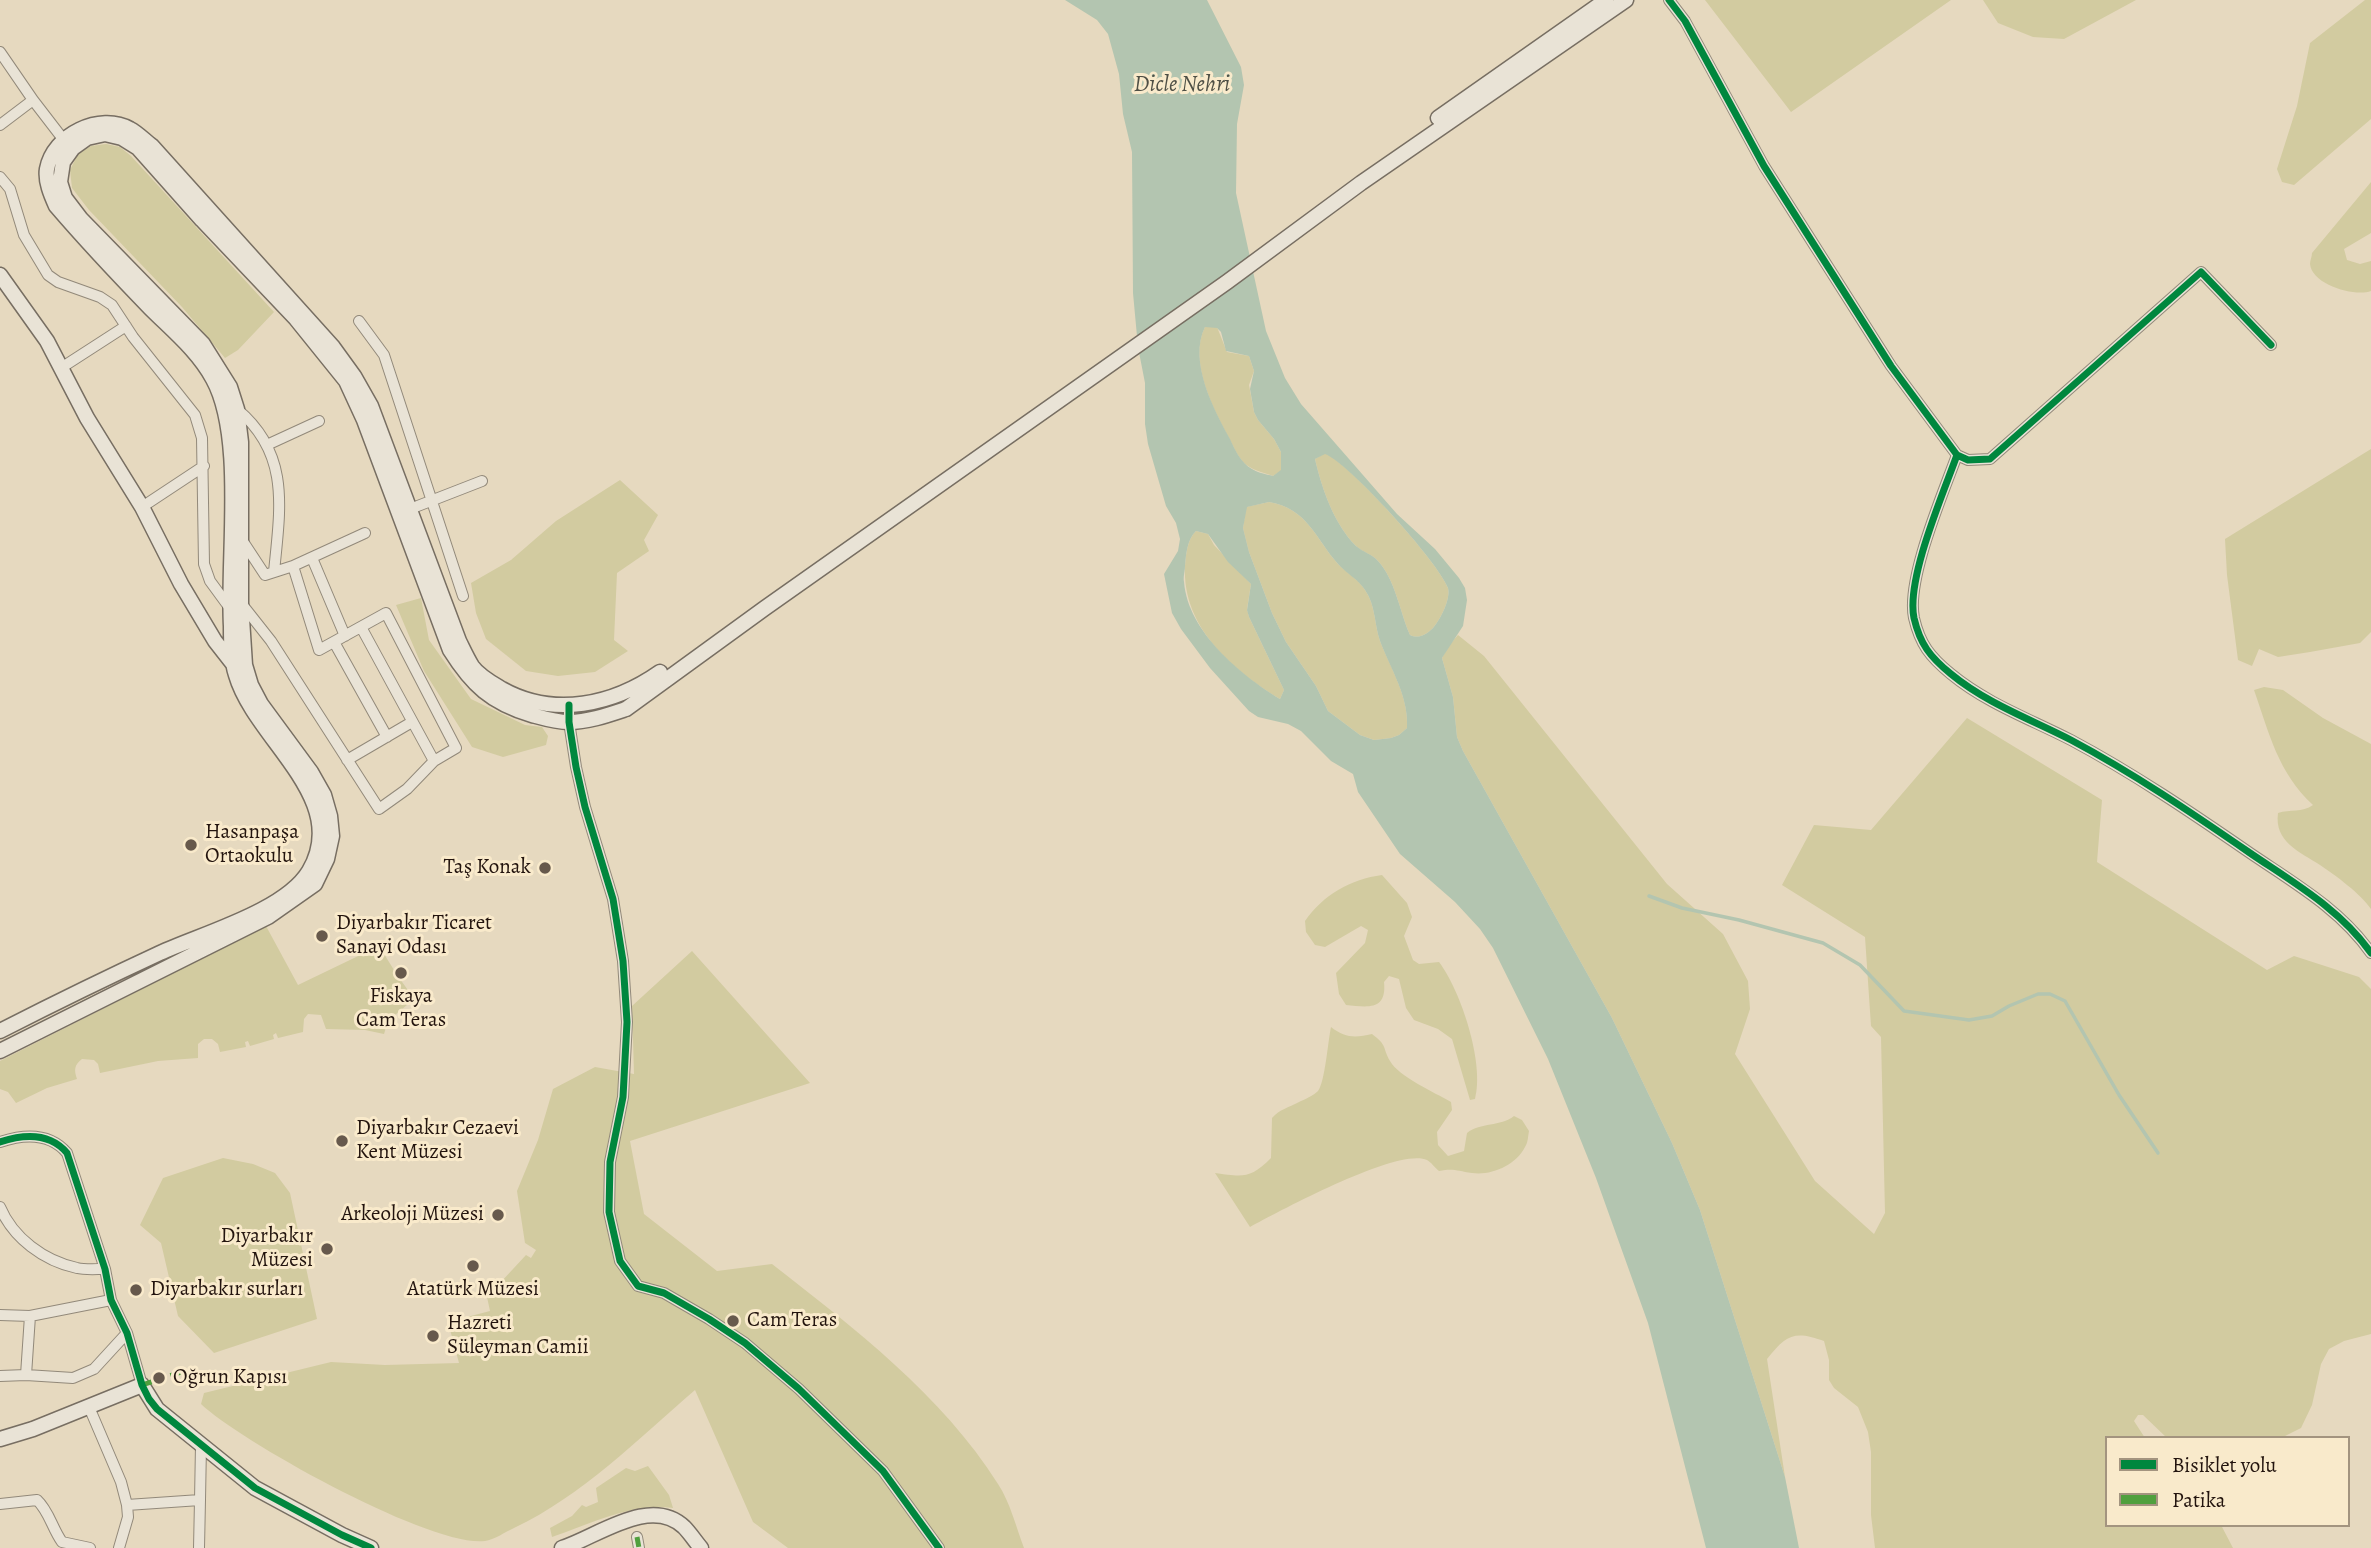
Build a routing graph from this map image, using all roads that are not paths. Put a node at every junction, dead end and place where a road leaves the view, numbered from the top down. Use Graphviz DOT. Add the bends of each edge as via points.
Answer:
graph roads {
  1 [pos="1606,0"];
  2 [pos="1626,0"];
  3 [pos="1669,0"];
  4 [pos="0,52"];
  5 [pos="33,100"];
  6 [pos="0,125"];
  7 [pos="63,139"];
  8 [pos="0,177"];
  9 [pos="1358,180"];
  10 [pos="10,189"];
  11 [pos="0,196"];
  12 [pos="0,275"];
  13 [pos="359,321"];
  14 [pos="126,326"];
  15 [pos="2271,345"];
  16 [pos="61,368"];
  17 [pos="237,408"];
  18 [pos="319,421"];
  19 [pos="269,444"];
  20 [pos="1957,455"];
  21 [pos="204,466"];
  22 [pos="482,481"];
  23 [pos="432,500"];
  24 [pos="142,507"];
  25 [pos="410,509"];
  26 [pos="365,533"];
  27 [pos="241,540"];
  28 [pos="312,558"];
  29 [pos="293,566"];
  30 [pos="274,572"];
  31 [pos="463,596"];
  32 [pos="235,605"];
  33 [pos="763,605"];
  34 [pos="361,627"];
  35 [pos="345,636"];
  36 [pos="334,642"];
  37 [pos="234,665"];
  38 [pos="569,705"];
  39 [pos="412,722"];
  40 [pos="569,722"];
  41 [pos="387,737"];
  42 [pos="347,760"];
  43 [pos="434,761"];
  44 [pos="2371,953"];
  45 [pos="0,1031"];
  46 [pos="0,1051"];
  47 [pos="0,1142"];
  48 [pos="0,1207"];
  49 [pos="105,1269"];
  50 [pos="111,1300"];
  51 [pos="0,1315"];
  52 [pos="30,1316"];
  53 [pos="127,1333"];
  54 [pos="26,1375"];
  55 [pos="0,1377"];
  56 [pos="142,1385"];
  57 [pos="89,1407"];
  58 [pos="0,1439"];
  59 [pos="201,1445"];
  60 [pos="200,1500"];
  61 [pos="0,1504"];
  62 [pos="127,1504"];
  63 [pos="637,1536"];
  64 [pos="90,1548"];
  65 [pos="119,1548"];
  66 [pos="200,1548"];
  67 [pos="371,1548"];
  68 [pos="562,1548"];
  69 [pos="639,1548"];
  70 [pos="701,1548"];
  71 [pos="939,1548"];
  1 -- 9 [label="main road"];
  2 -- 9 [label="main road"];
  3 -- 20 [label="street" via="1772,178 1891,366"];
  4 -- 5 [label="street"];
  5 -- 6 [label="street"];
  5 -- 7 [label="street"];
  7 -- 25 [label="main road" via="107,123 130,128 152,146 333,346 371,407"];
  7 -- 32 [label="main road" via="46,172 56,206 191,349 222,400 229,430"];
  8 -- 10 [label="street"];
  9 -- 33 [label="main road"];
  10 -- 11 [label="street"];
  10 -- 14 [label="street" via="24,235 48,275 100,297 112,305"];
  12 -- 16 [label="main road"];
  13 -- 23 [label="street" via="384,355"];
  14 -- 16 [label="street"];
  14 -- 21 [label="street" via="195,415"];
  15 -- 20 [label="street" via="2201,272 1990,459 1968,460"];
  16 -- 24 [label="main road"];
  17 -- 19 [label="street"];
  17 -- 27 [label="main road"];
  17 -- 40 [label="main road" via="224,376 202,344 65,198 63,162 87,138 105,134 138,148 346,380 446,640 463,671 482,691 509,708"];
  18 -- 19 [label="street"];
  19 -- 30 [label="street" via="280,501"];
  20 -- 44 [label="street" via="1914,591 1913,615 1922,645 1951,674 1995,703 2073,741 2183,807 2331,909"];
  21 -- 24 [label="street"];
  21 -- 32 [label="street" via="204,564 209,580"];
  22 -- 23 [label="street"];
  23 -- 25 [label="street"];
  23 -- 31 [label="street"];
  24 -- 37 [label="main road" via="181,584"];
  25 -- 38 [label="main road" via="473,668 517,697 552,706"];
  26 -- 28 [label="street"];
  27 -- 30 [label="street" via="265,575"];
  27 -- 32 [label="main road"];
  28 -- 29 [label="street"];
  28 -- 35 [label="street"];
  29 -- 30 [label="street"];
  29 -- 36 [label="street" via="318,650"];
  32 -- 37 [label="main road"];
  32 -- 42 [label="street" via="271,641"];
  32 -- 46 [label="main road" via="251,685 324,795 332,836 315,884 268,917"];
  33 -- 38 [label="main road" via="631,690"];
  33 -- 40 [label="main road" via="626,709"];
  34 -- 35 [label="street"];
  34 -- 39 [label="street"];
  34 -- 43 [label="street" via="386,613 456,748"];
  35 -- 36 [label="street"];
  36 -- 41 [label="street"];
  37 -- 45 [label="main road" via="245,699 317,810 321,832 317,856 307,874 270,905"];
  38 -- 40 [label="street"];
  39 -- 41 [label="street"];
  39 -- 43 [label="street"];
  40 -- 71 [label="street" via="585,807 613,899 623,961 627,1022 609,1199 620,1261 638,1286 664,1293 709,1319 799,1389 883,1471"];
  41 -- 42 [label="street"];
  42 -- 43 [label="street" via="379,809"];
  47 -- 49 [label="street" via="40,1137 58,1142 67,1153"];
  48 -- 49 [label="street" via="20,1238 41,1255 77,1269"];
  49 -- 50 [label="street"];
  50 -- 52 [label="street"];
  50 -- 53 [label="street"];
  51 -- 52 [label="street"];
  52 -- 54 [label="street"];
  53 -- 54 [label="street" via="94,1369 73,1378"];
  53 -- 56 [label="street"];
  54 -- 55 [label="street"];
  56 -- 57 [label="main road"];
  56 -- 59 [label="main road" via="157,1409"];
  57 -- 58 [label="main road"];
  57 -- 62 [label="street"];
  59 -- 60 [label="street"];
  59 -- 67 [label="main road" via="255,1488"];
  60 -- 62 [label="street"];
  60 -- 66 [label="street"];
  61 -- 64 [label="street" via="37,1500 62,1542"];
  62 -- 65 [label="street"];
  63 -- 69 [label="street"];
  68 -- 70 [label="main road" via="641,1516 660,1514 684,1527"];
}
